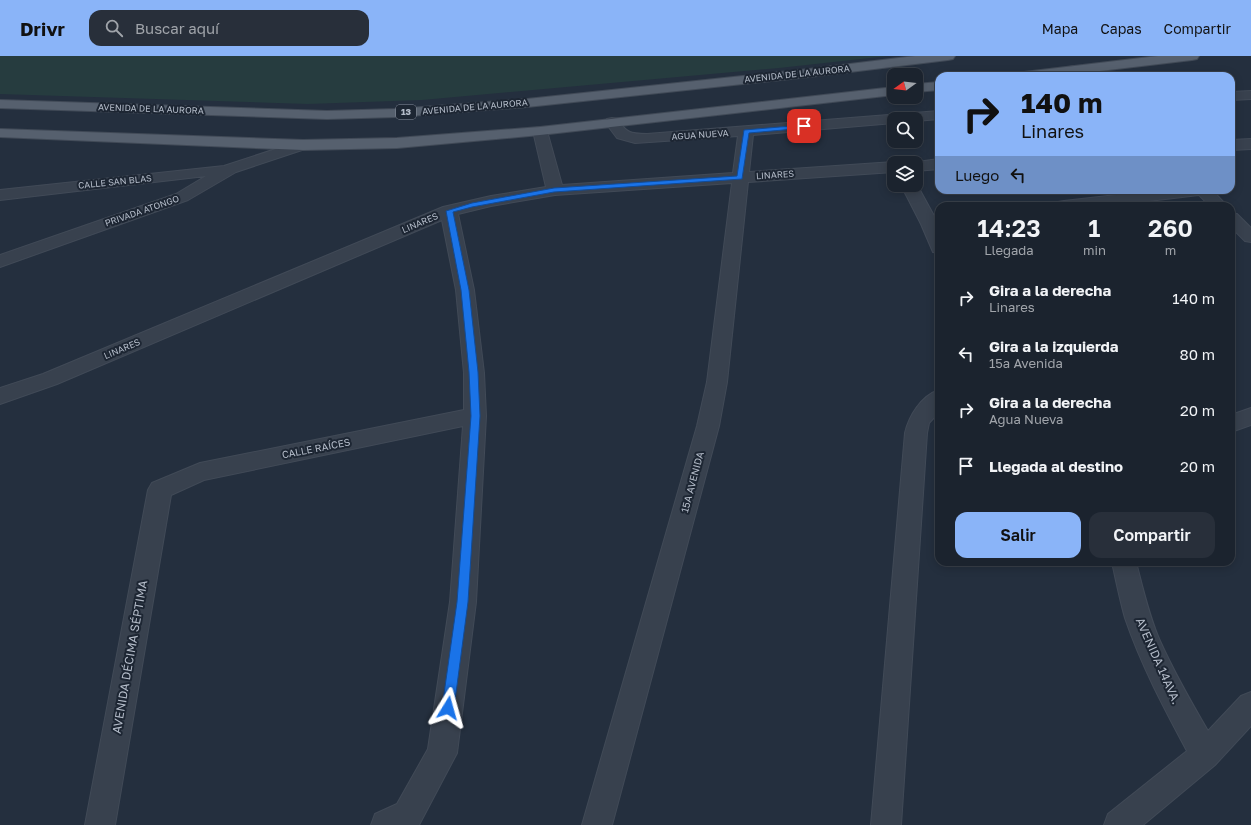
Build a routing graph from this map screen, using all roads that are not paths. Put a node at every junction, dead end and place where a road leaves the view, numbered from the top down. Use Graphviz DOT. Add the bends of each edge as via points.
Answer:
graph roads {
  1 [pos="948,56"];
  2 [pos="1192,56"];
  3 [pos="1085,72"];
  4 [pos="810,73"];
  5 [pos="693,84"];
  6 [pos="935,86"];
  7 [pos="923,87"];
  8 [pos="887,92"];
  9 [pos="1251,95"];
  10 [pos="1235,96"];
  11 [pos="810,100"];
  12 [pos="0,104"];
  13 [pos="706,112"];
  14 [pos="935,114"];
  15 [pos="612,122"];
  16 [pos="540,130"];
  17 [pos="746,132"];
  18 [pos="0,134"];
  19 [pos="1251,144"];
  20 [pos="302,145"];
  21 [pos="1235,145"];
  22 [pos="935,164"];
  23 [pos="923,165"];
  24 [pos="887,167"];
  25 [pos="230,169"];
  26 [pos="740,177"];
  27 [pos="554,190"];
  28 [pos="914,192"];
  29 [pos="1168,194"];
  30 [pos="1207,194"];
  31 [pos="0,195"];
  32 [pos="1099,202"];
  33 [pos="1215,202"];
  34 [pos="449,211"];
  35 [pos="1235,222"];
  36 [pos="934,223"];
  37 [pos="1251,237"];
  38 [pos="0,261"];
  39 [pos="50,379"];
  40 [pos="0,396"];
  41 [pos="935,402"];
  42 [pos="0,406"];
  43 [pos="475,416"];
  44 [pos="1251,416"];
  45 [pos="1235,422"];
  46 [pos="160,490"];
  47 [pos="1125,566"];
  48 [pos="1251,706"];
  49 [pos="1205,755"];
  50 [pos="397,820"];
  51 [pos="100,825"];
  52 [pos="597,825"];
  53 [pos="886,825"];
  54 [pos="1119,825"];
  1 -- 4 [label="main road, AVENIDA DE LA AURORA / 13"];
  2 -- 3 [label="main road"];
  4 -- 5 [label="main road, AVENIDA DE LA AURORA / 13"];
  4 -- 11 [label="main road" via="792,82 789,89 795,95"];
  5 -- 12 [label="main road, AVENIDA DE LA AURORA / 13" via="396,113 327,114"];
  5 -- 13 [label="main road" via="716,93 717,104"];
  6 -- 7 [label="main road"];
  8 -- 11 [label="main road"];
  9 -- 10 [label="street"];
  11 -- 13 [label="main road"];
  13 -- 15 [label="main road"];
  14 -- 17 [label="street, AGUA NUEVA"];
  15 -- 16 [label="main road"];
  15 -- 17 [label="street, AGUA NUEVA" via="619,133 630,139"];
  16 -- 20 [label="main road" via="416,142"];
  16 -- 27 [label="street"];
  17 -- 26 [label="street, 15A AVENIDA"];
  18 -- 20 [label="main road"];
  19 -- 21 [label="street"];
  20 -- 25 [label="street, PRIVADA ATONGO"];
  22 -- 23 [label="street"];
  24 -- 26 [label="street, LINARES"];
  25 -- 31 [label="street, CALLE SAN BLAS"];
  25 -- 38 [label="street, PRIVADA ATONGO" via="182,198"];
  26 -- 27 [label="street, LINARES"];
  26 -- 52 [label="street, 15A AVENIDA" via="717,382 708,426"];
  27 -- 34 [label="street, LINARES"];
  28 -- 36 [label="street"];
  29 -- 32 [label="street"];
  30 -- 33 [label="street"];
  34 -- 39 [label="street, LINARES"];
  34 -- 43 [label="street" via="465,290 474,372"];
  35 -- 37 [label="street"];
  39 -- 40 [label="street, LINARES"];
  39 -- 42 [label="street"];
  41 -- 53 [label="street" via="919,420 916,433"];
  43 -- 46 [label="street, CALLE RAÍCES" via="200,472"];
  43 -- 50 [label="street" via="463,602 442,753"];
  44 -- 45 [label="street"];
  46 -- 51 [label="street, AVENIDA DÉCIMA SÉPTIMA"];
  47 -- 49 [label="street, AVENIDA 14AVA." via="1148,644"];
  48 -- 49 [label="street"];
  49 -- 54 [label="street"];
}
